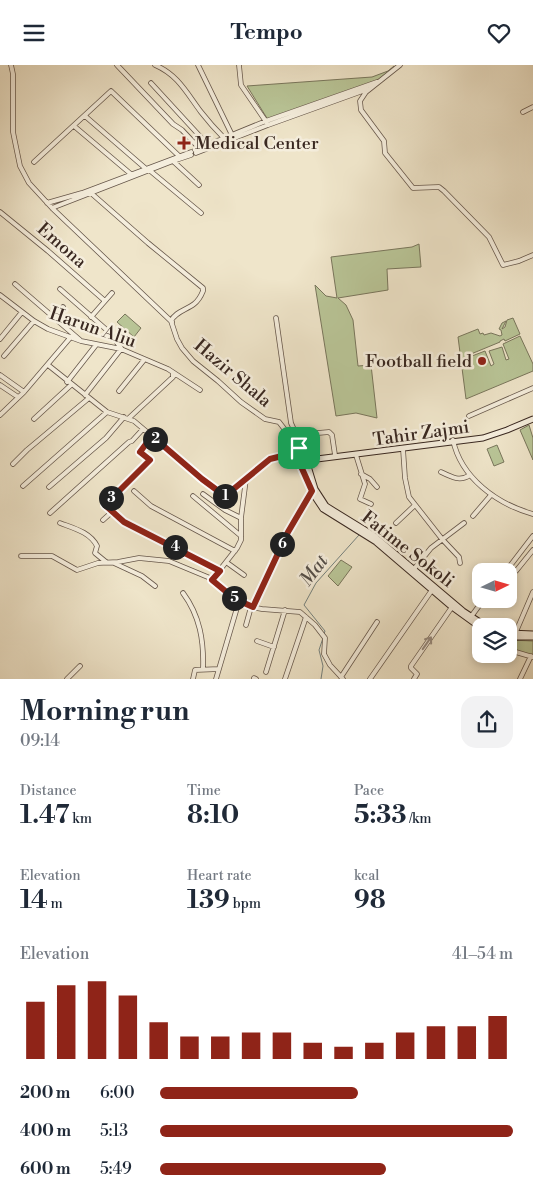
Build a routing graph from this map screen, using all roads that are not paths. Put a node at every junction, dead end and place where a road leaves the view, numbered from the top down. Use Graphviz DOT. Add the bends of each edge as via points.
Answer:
graph roads {
  1 [pos="11,65"];
  2 [pos="117,65"];
  3 [pos="155,65"];
  4 [pos="198,65"];
  5 [pos="239,65"];
  6 [pos="400,65"];
  7 [pos="379,81"];
  8 [pos="151,83"];
  9 [pos="370,89"];
  10 [pos="533,107"];
  11 [pos="523,111"];
  12 [pos="85,116"];
  13 [pos="267,123"];
  14 [pos="74,126"];
  15 [pos="232,135"];
  16 [pos="224,138"];
  17 [pos="208,145"];
  18 [pos="200,148"];
  19 [pos="193,153"];
  20 [pos="179,156"];
  21 [pos="172,160"];
  22 [pos="34,162"];
  23 [pos="147,169"];
  24 [pos="132,175"];
  25 [pos="199,185"];
  26 [pos="91,193"];
  27 [pos="77,196"];
  28 [pos="47,203"];
  29 [pos="52,208"];
  30 [pos="0,212"];
  31 [pos="201,213"];
  32 [pos="533,255"];
  33 [pos="15,284"];
  34 [pos="60,289"];
  35 [pos="112,293"];
  36 [pos="0,295"];
  37 [pos="105,301"];
  38 [pos="63,307"];
  39 [pos="22,312"];
  40 [pos="91,317"];
  41 [pos="54,318"];
  42 [pos="276,318"];
  43 [pos="34,321"];
  44 [pos="172,322"];
  45 [pos="70,338"];
  46 [pos="0,339"];
  47 [pos="81,341"];
  48 [pos="96,345"];
  49 [pos="121,349"];
  50 [pos="4,357"];
  51 [pos="144,359"];
  52 [pos="48,365"];
  53 [pos="173,373"];
  54 [pos="0,375"];
  55 [pos="69,383"];
  56 [pos="0,385"];
  57 [pos="533,388"];
  58 [pos="200,390"];
  59 [pos="119,391"];
  60 [pos="24,392"];
  61 [pos="87,396"];
  62 [pos="18,397"];
  63 [pos="107,412"];
  64 [pos="0,415"];
  65 [pos="469,416"];
  66 [pos="124,417"];
  67 [pos="533,417"];
  68 [pos="129,418"];
  69 [pos="34,419"];
  70 [pos="143,429"];
  71 [pos="296,435"];
  72 [pos="152,436"];
  73 [pos="453,442"];
  74 [pos="301,448"];
  75 [pos="403,449"];
  76 [pos="294,453"];
  77 [pos="335,455"];
  78 [pos="356,455"];
  79 [pos="276,458"];
  80 [pos="309,459"];
  81 [pos="297,463"];
  82 [pos="13,464"];
  83 [pos="441,472"];
  84 [pos="361,475"];
  85 [pos="470,475"];
  86 [pos="246,479"];
  87 [pos="24,486"];
  88 [pos="49,487"];
  89 [pos="378,487"];
  90 [pos="134,491"];
  91 [pos="312,491"];
  92 [pos="203,494"];
  93 [pos="491,495"];
  94 [pos="193,496"];
  95 [pos="371,503"];
  96 [pos="414,506"];
  97 [pos="113,511"];
  98 [pos="50,513"];
  99 [pos="533,514"];
  100 [pos="474,516"];
  101 [pos="241,518"];
  102 [pos="103,520"];
  103 [pos="60,523"];
  104 [pos="396,523"];
  105 [pos="464,523"];
  106 [pos="241,536"];
  107 [pos="533,536"];
  108 [pos="442,539"];
  109 [pos="533,550"];
  110 [pos="235,551"];
  111 [pos="21,556"];
  112 [pos="106,562"];
  113 [pos="112,562"];
  114 [pos="226,562"];
  115 [pos="460,563"];
  116 [pos="512,563"];
  117 [pos="414,569"];
  118 [pos="518,569"];
  119 [pos="220,571"];
  120 [pos="244,575"];
  121 [pos="212,580"];
  122 [pos="155,586"];
  123 [pos="432,590"];
  124 [pos="533,591"];
  125 [pos="183,593"];
  126 [pos="532,598"];
  127 [pos="239,601"];
  128 [pos="252,607"];
  129 [pos="452,607"];
  130 [pos="477,608"];
  131 [pos="285,610"];
  132 [pos="306,617"];
  133 [pos="469,618"];
  134 [pos="472,619"];
  135 [pos="472,620"];
  136 [pos="377,622"];
  137 [pos="246,625"];
  138 [pos="517,625"];
  139 [pos="517,634"];
  140 [pos="533,636"];
  141 [pos="517,637"];
  142 [pos="256,641"];
  143 [pos="274,647"];
  144 [pos="517,652"];
  145 [pos="532,657"];
  146 [pos="80,666"];
  147 [pos="203,669"];
  148 [pos="219,669"];
  149 [pos="266,672"];
  150 [pos="342,678"];
  151 [pos="68,679"];
  152 [pos="193,679"];
  153 [pos="216,679"];
  154 [pos="285,679"];
  155 [pos="370,679"];
  156 [pos="414,679"];
  157 [pos="520,679"];
  1 -- 28 [label="street" via="15,147 22,172"];
  2 -- 18 [label="street"];
  3 -- 16 [label="street" via="176,78"];
  4 -- 15 [label="street"];
  5 -- 13 [label="street" via="241,85"];
  6 -- 7 [label="street"];
  7 -- 9 [label="street"];
  7 -- 13 [label="street"];
  8 -- 17 [label="street"];
  9 -- 13 [label="street"];
  9 -- 32 [label="street" via="361,98 361,110 384,141 385,153 412,187 441,188 489,237 503,265"];
  10 -- 11 [label="street"];
  12 -- 14 [label="street"];
  12 -- 20 [label="street" via="111,91"];
  12 -- 23 [label="street"];
  13 -- 15 [label="street"];
  13 -- 19 [label="street"];
  14 -- 22 [label="street"];
  14 -- 24 [label="street"];
  15 -- 16 [label="street"];
  16 -- 17 [label="street"];
  17 -- 18 [label="street"];
  18 -- 19 [label="street"];
  19 -- 20 [label="street"];
  19 -- 21 [label="street"];
  20 -- 21 [label="street"];
  21 -- 23 [label="street"];
  21 -- 25 [label="street"];
  23 -- 24 [label="street"];
  23 -- 31 [label="street"];
  24 -- 26 [label="street"];
  24 -- 27 [label="street"];
  26 -- 27 [label="street"];
  26 -- 44 [label="street" via="203,288 198,300 174,316"];
  27 -- 28 [label="street"];
  27 -- 29 [label="street"];
  28 -- 29 [label="street"];
  29 -- 44 [label="street"];
  30 -- 37 [label="street, Emona"];
  33 -- 41 [label="street"];
  34 -- 40 [label="street"];
  35 -- 37 [label="street"];
  36 -- 39 [label="street, Harun Aliu"];
  37 -- 40 [label="street"];
  38 -- 41 [label="street"];
  39 -- 43 [label="street, Harun Aliu"];
  39 -- 46 [label="street"];
  40 -- 49 [label="street" via="119,343"];
  41 -- 47 [label="street"];
  42 -- 71 [label="street" via="291,423"];
  43 -- 45 [label="street, Harun Aliu"];
  43 -- 50 [label="street, Harun Aliu"];
  44 -- 74 [label="street, Hazir Shala" via="182,348 193,361 256,413 279,422"];
  45 -- 47 [label="street, Harun Aliu"];
  45 -- 52 [label="street"];
  47 -- 48 [label="street, Harun Aliu"];
  48 -- 49 [label="street, Harun Aliu"];
  48 -- 55 [label="street"];
  49 -- 51 [label="street, Harun Aliu"];
  49 -- 61 [label="street"];
  51 -- 53 [label="street, Harun Aliu"];
  51 -- 59 [label="street, Harun Aliu"];
  52 -- 55 [label="street"];
  52 -- 60 [label="street"];
  53 -- 58 [label="street, Harun Aliu"];
  53 -- 68 [label="street" via="173,377"];
  54 -- 60 [label="street"];
  55 -- 61 [label="street"];
  55 -- 69 [label="street"];
  56 -- 62 [label="street"];
  57 -- 65 [label="street"];
  60 -- 62 [label="street"];
  61 -- 63 [label="street"];
  61 -- 82 [label="street"];
  62 -- 64 [label="street"];
  63 -- 66 [label="street"];
  63 -- 87 [label="street"];
  66 -- 68 [label="street"];
  66 -- 88 [label="street" via="106,438"];
  67 -- 73 [label="street, Tahir Zajmi" via="488,435"];
  68 -- 70 [label="street"];
  70 -- 72 [label="street"];
  70 -- 98 [label="street"];
  71 -- 74 [label="street"];
  71 -- 77 [label="street" via="329,432"];
  72 -- 86 [label="street" via="223,495"];
  72 -- 97 [label="street" via="140,452 150,460 105,505"];
  73 -- 75 [label="street, Tahir Zajmi"];
  73 -- 77 [label="street, Tahir Zajmi"];
  73 -- 85 [label="street"];
  74 -- 76 [label="street"];
  74 -- 80 [label="street" via="307,449"];
  75 -- 78 [label="street, Tahir Zajmi"];
  75 -- 96 [label="street" via="407,492"];
  76 -- 79 [label="street"];
  76 -- 81 [label="street, Fatime Sokoli"];
  77 -- 80 [label="street, Tahir Zajmi"];
  78 -- 80 [label="street, Tahir Zajmi"];
  78 -- 84 [label="street"];
  79 -- 81 [label="street"];
  79 -- 86 [label="street" via="270,459"];
  80 -- 81 [label="street"];
  80 -- 117 [label="street, Fatime Sokoli" via="315,489 326,507 369,532"];
  81 -- 91 [label="street, Fatime Sokoli"];
  83 -- 85 [label="street" via="461,479"];
  84 -- 89 [label="street"];
  84 -- 95 [label="street" via="365,487 360,499"];
  85 -- 93 [label="street"];
  86 -- 101 [label="street"];
  90 -- 110 [label="street" via="151,506"];
  91 -- 123 [label="street, Fatime Sokoli" via="326,511 376,542"];
  91 -- 128 [label="street"];
  92 -- 101 [label="street" via="225,511"];
  93 -- 99 [label="street"];
  93 -- 100 [label="street"];
  94 -- 106 [label="street"];
  96 -- 104 [label="street"];
  96 -- 108 [label="street"];
  97 -- 102 [label="street"];
  97 -- 119 [label="street" via="124,522"];
  101 -- 106 [label="street"];
  103 -- 112 [label="street" via="93,539 97,545 95,553"];
  105 -- 108 [label="street"];
  106 -- 110 [label="street"];
  107 -- 116 [label="street"];
  108 -- 115 [label="street" via="459,557"];
  108 -- 117 [label="street"];
  109 -- 118 [label="street"];
  110 -- 114 [label="street"];
  111 -- 112 [label="street" via="52,556 77,570"];
  112 -- 113 [label="street"];
  113 -- 121 [label="street" via="143,558 165,561"];
  113 -- 122 [label="street"];
  114 -- 119 [label="street"];
  114 -- 120 [label="street"];
  117 -- 133 [label="street, Fatime Sokoli"];
  119 -- 121 [label="street"];
  121 -- 127 [label="street"];
  123 -- 129 [label="street, Fatime Sokoli"];
  123 -- 155 [label="street"];
  124 -- 126 [label="street"];
  125 -- 147 [label="street" via="193,607 201,630"];
  126 -- 138 [label="street"];
  127 -- 128 [label="street"];
  127 -- 148 [label="street"];
  128 -- 131 [label="street"];
  128 -- 137 [label="street"];
  129 -- 133 [label="street, Fatime Sokoli"];
  156 -- 129 [label="street, one-way" via="417,673 411,666"];
  130 -- 133 [label="street"];
  131 -- 132 [label="street" via="300,612"];
  131 -- 143 [label="street"];
  132 -- 150 [label="street" via="324,636 324,654"];
  132 -- 154 [label="street"];
  133 -- 134 [label="street, Fatime Sokoli"];
  133 -- 135 [label="street, Fatime Sokoli"];
  136 -- 150 [label="street"];
  139 -- 140 [label="street"];
  140 -- 141 [label="street"];
  142 -- 143 [label="street"];
  143 -- 149 [label="street"];
  144 -- 145 [label="street"];
  145 -- 157 [label="street"];
  146 -- 151 [label="street"];
  147 -- 148 [label="street"];
  147 -- 152 [label="street" via="195,670"];
  148 -- 153 [label="street"];
}
